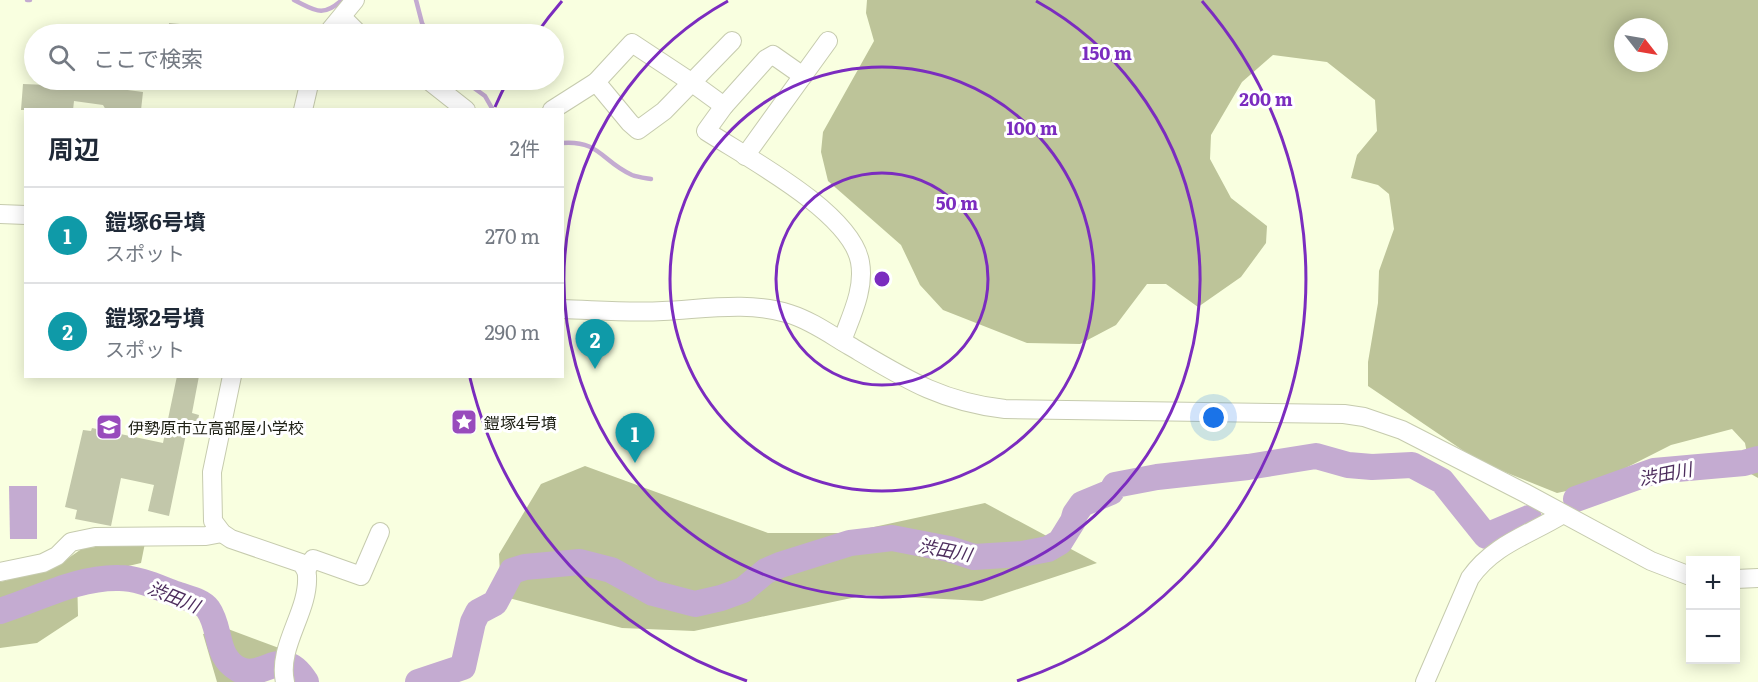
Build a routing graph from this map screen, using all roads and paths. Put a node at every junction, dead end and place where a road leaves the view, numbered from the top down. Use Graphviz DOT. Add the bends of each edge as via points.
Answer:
graph roads {
  1 [pos="355,0"];
  2 [pos="342,16"];
  3 [pos="335,24"];
  4 [pos="350,24"];
  5 [pos="732,41"];
  6 [pos="828,41"];
  7 [pos="803,76"];
  8 [pos="691,81"];
  9 [pos="596,82"];
  10 [pos="308,90"];
  11 [pos="441,90"];
  12 [pos="724,106"];
  13 [pos="303,108"];
  14 [pos="463,108"];
  15 [pos="555,108"];
  16 [pos="745,156"];
  17 [pos="0,214"];
  18 [pos="24,215"];
  19 [pos="564,309"];
  20 [pos="842,341"];
  21 [pos="232,378"];
  22 [pos="1563,514"];
  23 [pos="380,532"];
  24 [pos="222,533"];
  25 [pos="306,570"];
  26 [pos="0,572"];
  27 [pos="1686,574"];
  28 [pos="1758,578"];
  29 [pos="1740,579"];
  30 [pos="284,671"];
  31 [pos="1425,682"];
  1 -- 2 [label="street"];
  2 -- 3 [label="street"];
  2 -- 4 [label="street"];
  5 -- 8 [label="street"];
  6 -- 7 [label="street"];
  7 -- 12 [label="street" via="773,55"];
  7 -- 16 [label="street"];
  8 -- 9 [label="street" via="632,43"];
  8 -- 9 [label="street" via="664,111 638,130"];
  8 -- 12 [label="street"];
  9 -- 15 [label="street"];
  10 -- 13 [label="street"];
  11 -- 14 [label="street"];
  12 -- 16 [label="street" via="706,131"];
  16 -- 20 [label="street" via="808,197 847,235 857,252 860,289"];
  17 -- 18 [label="street"];
  19 -- 20 [label="street" via="623,312 726,306 769,309 803,319"];
  20 -- 22 [label="street" via="917,386 986,407 1364,417 1439,448"];
  21 -- 24 [label="street" via="212,472 213,520"];
  22 -- 27 [label="street" via="1651,561"];
  22 -- 31 [label="street" via="1493,552 1480,564 1470,578"];
  23 -- 25 [label="street" via="378,553 361,576 313,559"];
  24 -- 25 [label="street" via="301,563"];
  24 -- 26 [label="street" via="95,537 71,542 43,563"];
  25 -- 30 [label="street" via="305,592"];
  28 -- 29 [label="street"];
}
